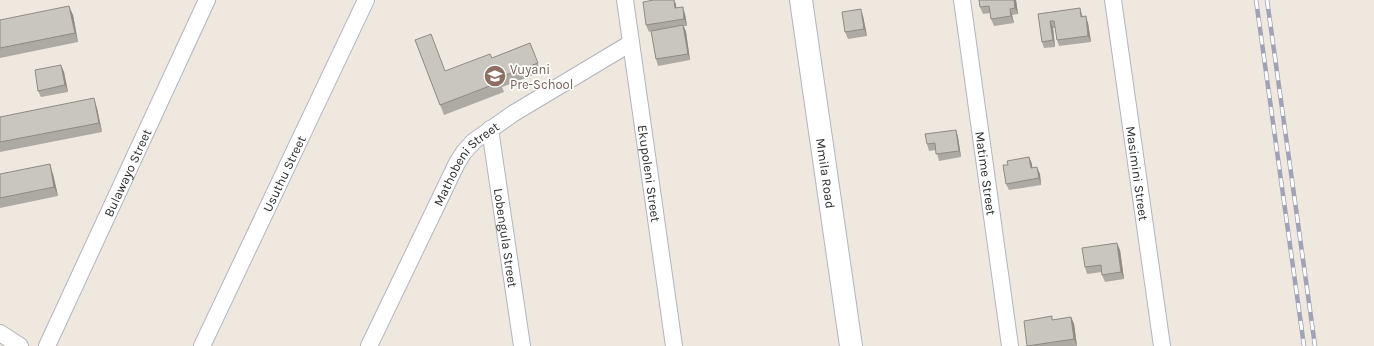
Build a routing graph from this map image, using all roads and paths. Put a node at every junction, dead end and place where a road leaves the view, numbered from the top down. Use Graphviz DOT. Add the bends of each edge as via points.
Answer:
graph roads {
  1 [pos="207,0"];
  2 [pos="366,0"];
  3 [pos="625,0"];
  4 [pos="788,0"];
  5 [pos="801,0"];
  6 [pos="962,0"];
  7 [pos="1113,0"];
  8 [pos="631,43"];
  9 [pos="490,129"];
  10 [pos="0,333"];
  11 [pos="373,343"];
  12 [pos="20,346"];
  13 [pos="47,346"];
  14 [pos="202,346"];
  15 [pos="522,346"];
  16 [pos="674,346"];
  17 [pos="837,346"];
  18 [pos="851,346"];
  19 [pos="1010,346"];
  20 [pos="1162,346"];
  1 -- 13 [label="street, Bulawayo Street"];
  2 -- 14 [label="street, Usuthu Street"];
  3 -- 8 [label="street, Ekupoleni Street"];
  4 -- 17 [label="main road, Mmila Road"];
  5 -- 18 [label="main road, Mmila Road"];
  6 -- 19 [label="street, Matime Street"];
  7 -- 20 [label="street, Masimini Street"];
  8 -- 9 [label="street, Mathobeni Street"];
  8 -- 16 [label="street, Ekupoleni Street"];
  9 -- 11 [label="street, Mathobeni Street" via="474,141 457,163"];
  9 -- 15 [label="street, Lobengula Street"];
  10 -- 12 [label="street"];
}
